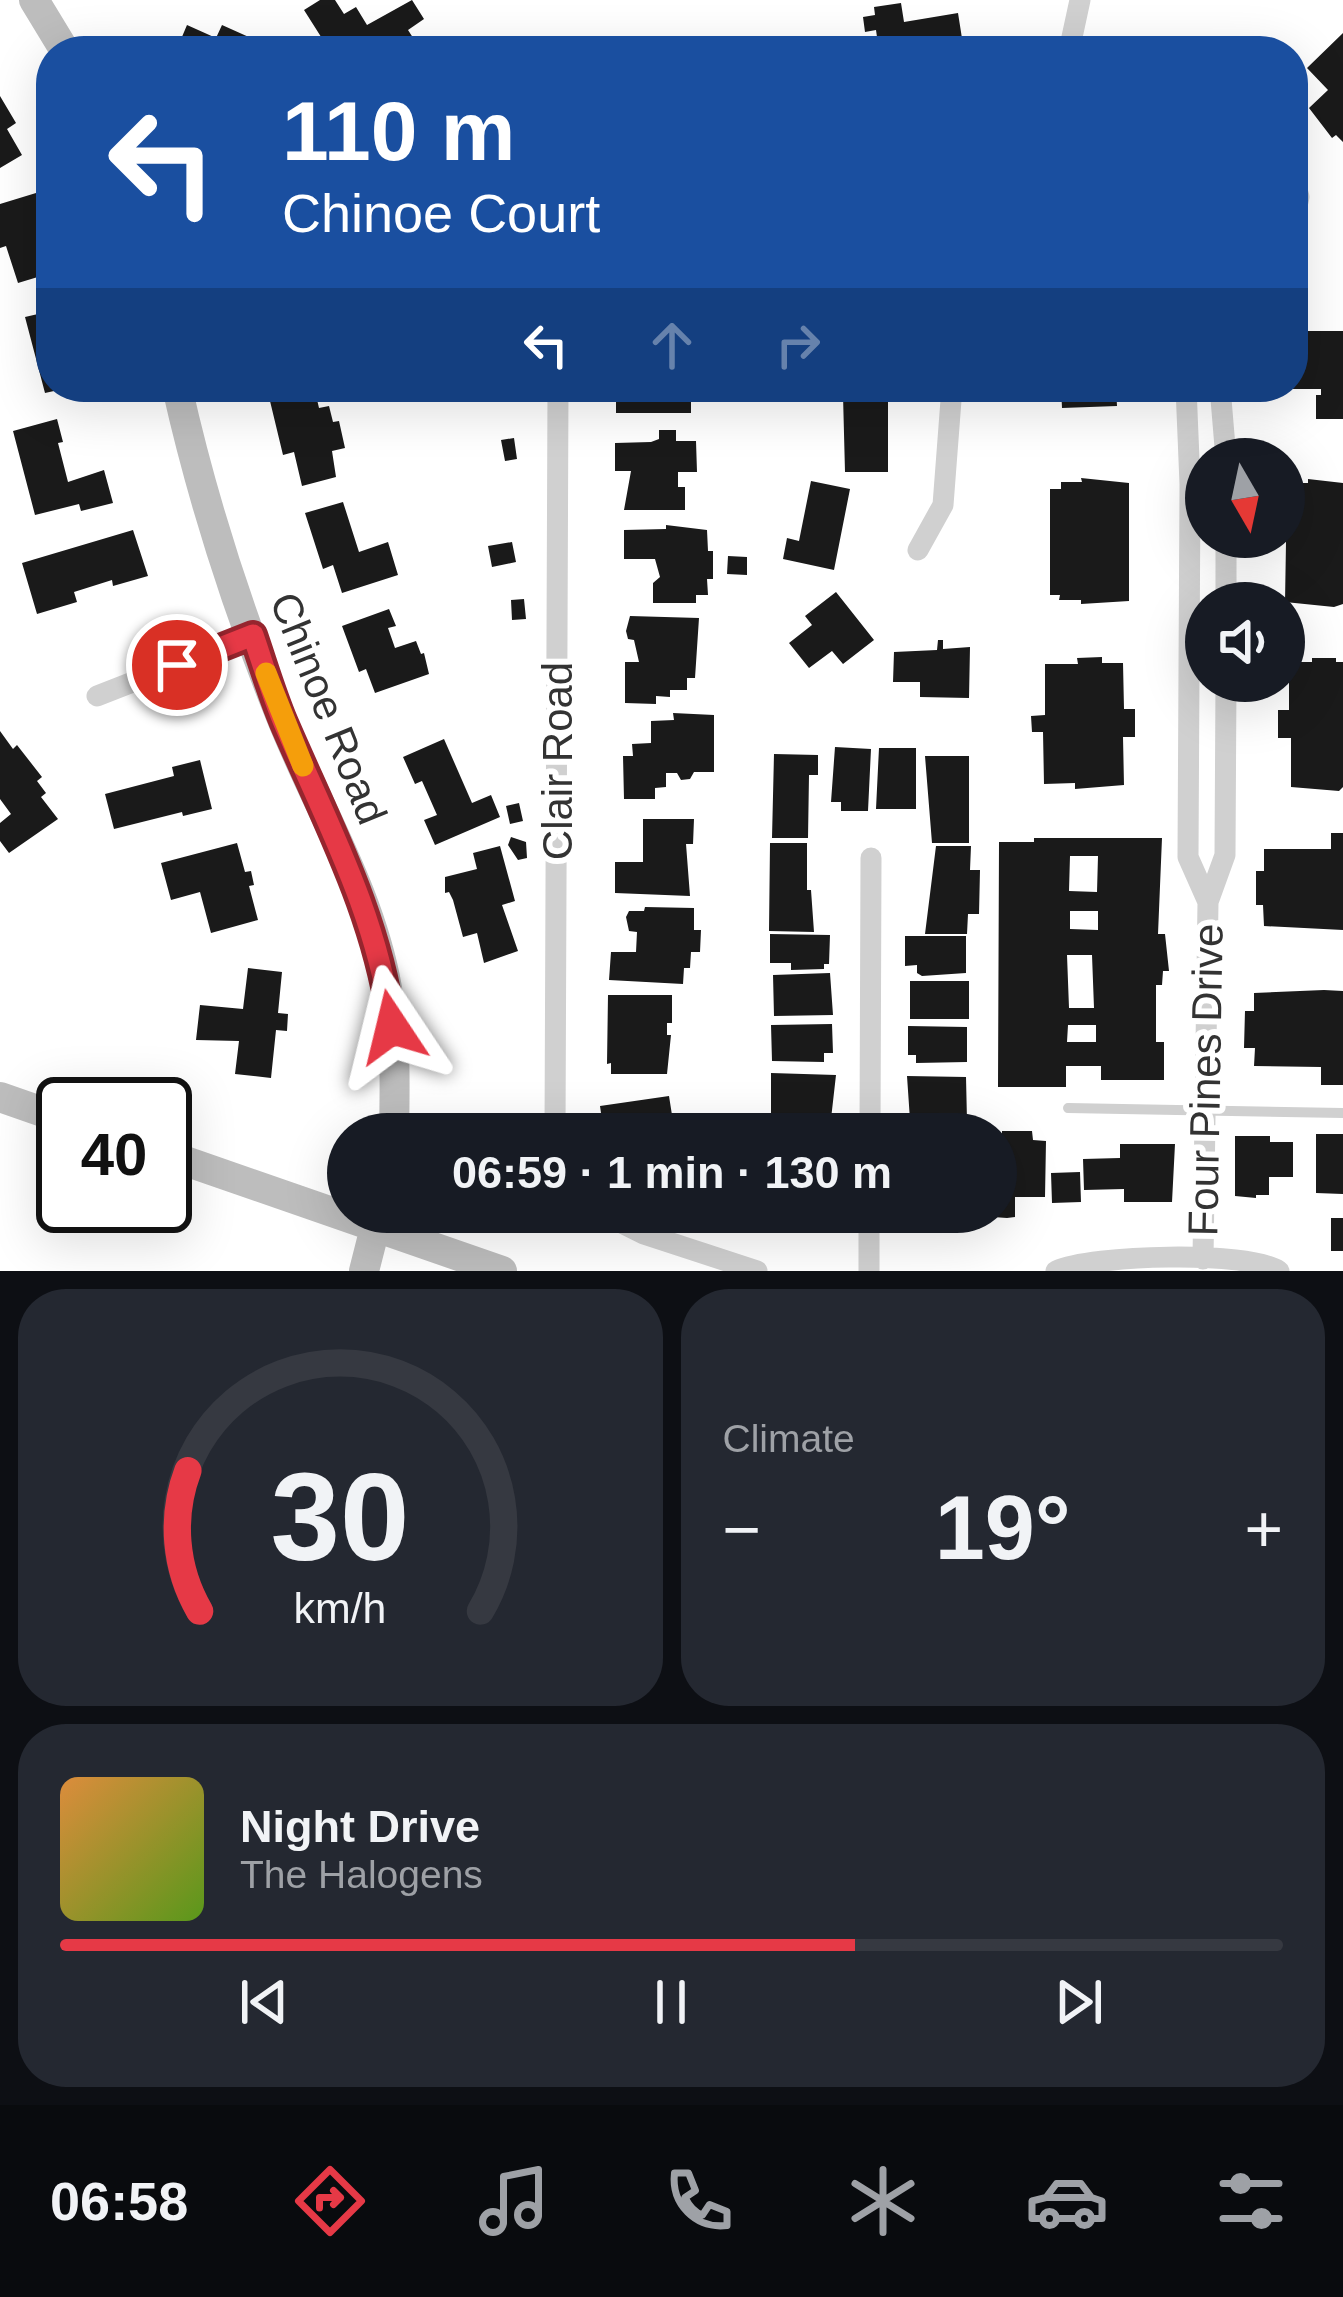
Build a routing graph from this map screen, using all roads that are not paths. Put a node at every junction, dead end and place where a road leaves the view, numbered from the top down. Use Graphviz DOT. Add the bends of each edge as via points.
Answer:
graph roads {
  1 [pos="34,0"];
  2 [pos="1080,0"];
  3 [pos="55,36"];
  4 [pos="1072,36"];
  5 [pos="181,402"];
  6 [pos="558,402"];
  7 [pos="951,402"];
  8 [pos="1187,402"];
  9 [pos="1221,402"];
  10 [pos="1224,438"];
  11 [pos="918,550"];
  12 [pos="253,635"];
  13 [pos="97,696"];
  14 [pos="1226,702"];
  15 [pos="871,858"];
  16 [pos="1208,902"];
  17 [pos="0,1097"];
  18 [pos="1068,1108"];
  19 [pos="36,1110"];
  20 [pos="1207,1111"];
  21 [pos="394,1113"];
  22 [pos="555,1113"];
  23 [pos="870,1113"];
  24 [pos="1343,1113"];
  25 [pos="192,1162"];
  26 [pos="327,1204"];
  27 [pos="374,1233"];
  28 [pos="409,1233"];
  29 [pos="642,1233"];
  30 [pos="869,1233"];
  31 [pos="1203,1259"];
  32 [pos="364,1271"];
  33 [pos="502,1271"];
  34 [pos="757,1271"];
  35 [pos="869,1271"];
  36 [pos="1056,1271"];
  37 [pos="1280,1271"];
  1 -- 3 [label="street"];
  2 -- 4 [label="street"];
  5 -- 12 [label="street, Chinoe Road"];
  6 -- 22 [label="street, Clair Road"];
  7 -- 11 [label="street" via="944,505"];
  8 -- 16 [label="street, Four Pines Drive" via="1188,857"];
  9 -- 10 [label="street"];
  12 -- 13 [label="street"];
  12 -- 21 [label="street, Chinoe Road" via="376,943 392,1027"];
  14 -- 16 [label="street, Four Pines Drive" via="1226,855"];
  15 -- 23 [label="street"];
  16 -- 20 [label="street, Four Pines Drive"];
  17 -- 19 [label="street"];
  18 -- 20 [label="lane"];
  20 -- 24 [label="lane"];
  20 -- 31 [label="street, Four Pines Drive"];
  25 -- 26 [label="street"];
  27 -- 32 [label="street"];
  28 -- 33 [label="street"];
  29 -- 34 [label="street"];
  30 -- 35 [label="street"];
  31 -- 36 [label="street" via="1085,1261"];
  31 -- 37 [label="street"];
}
